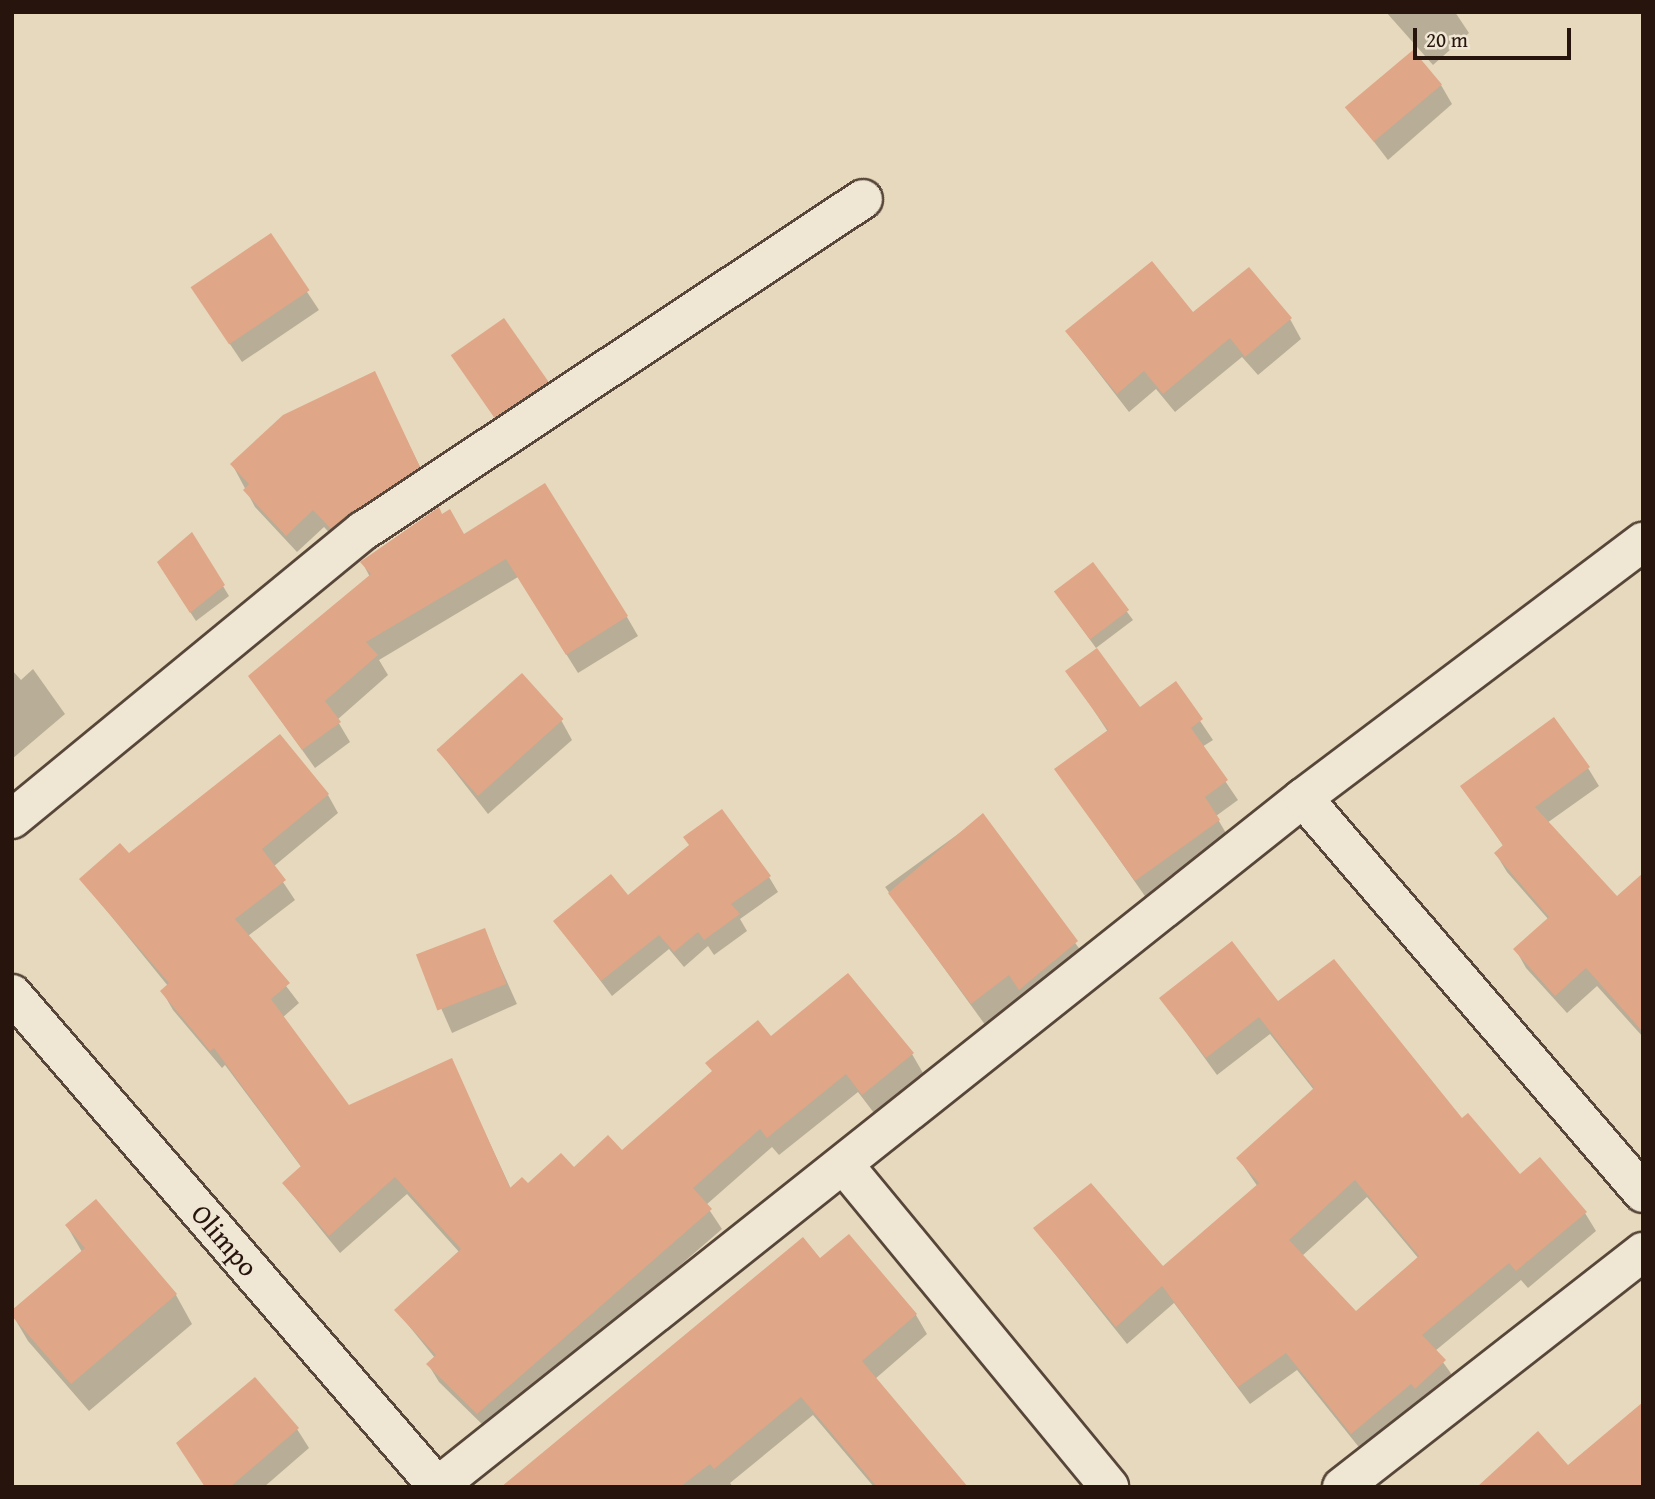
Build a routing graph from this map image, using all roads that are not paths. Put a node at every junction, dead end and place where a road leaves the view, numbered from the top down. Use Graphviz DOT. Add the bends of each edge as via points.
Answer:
graph roads {
  1 [pos="863,199"];
  2 [pos="1643,542"];
  3 [pos="1303,798"];
  4 [pos="12,819"];
  5 [pos="12,994"];
  6 [pos="844,1165"];
  7 [pos="1643,1193"];
  8 [pos="1643,1252"];
  9 [pos="438,1486"];
  10 [pos="1109,1487"];
  11 [pos="1342,1487"];
  1 -- 4 [label="street" via="363,531"];
  2 -- 3 [label="street"];
  3 -- 6 [label="street"];
  3 -- 7 [label="street"];
  5 -- 9 [label="street, Olimpo"];
  6 -- 9 [label="street"];
  6 -- 10 [label="street"];
  8 -- 11 [label="street"];
}
